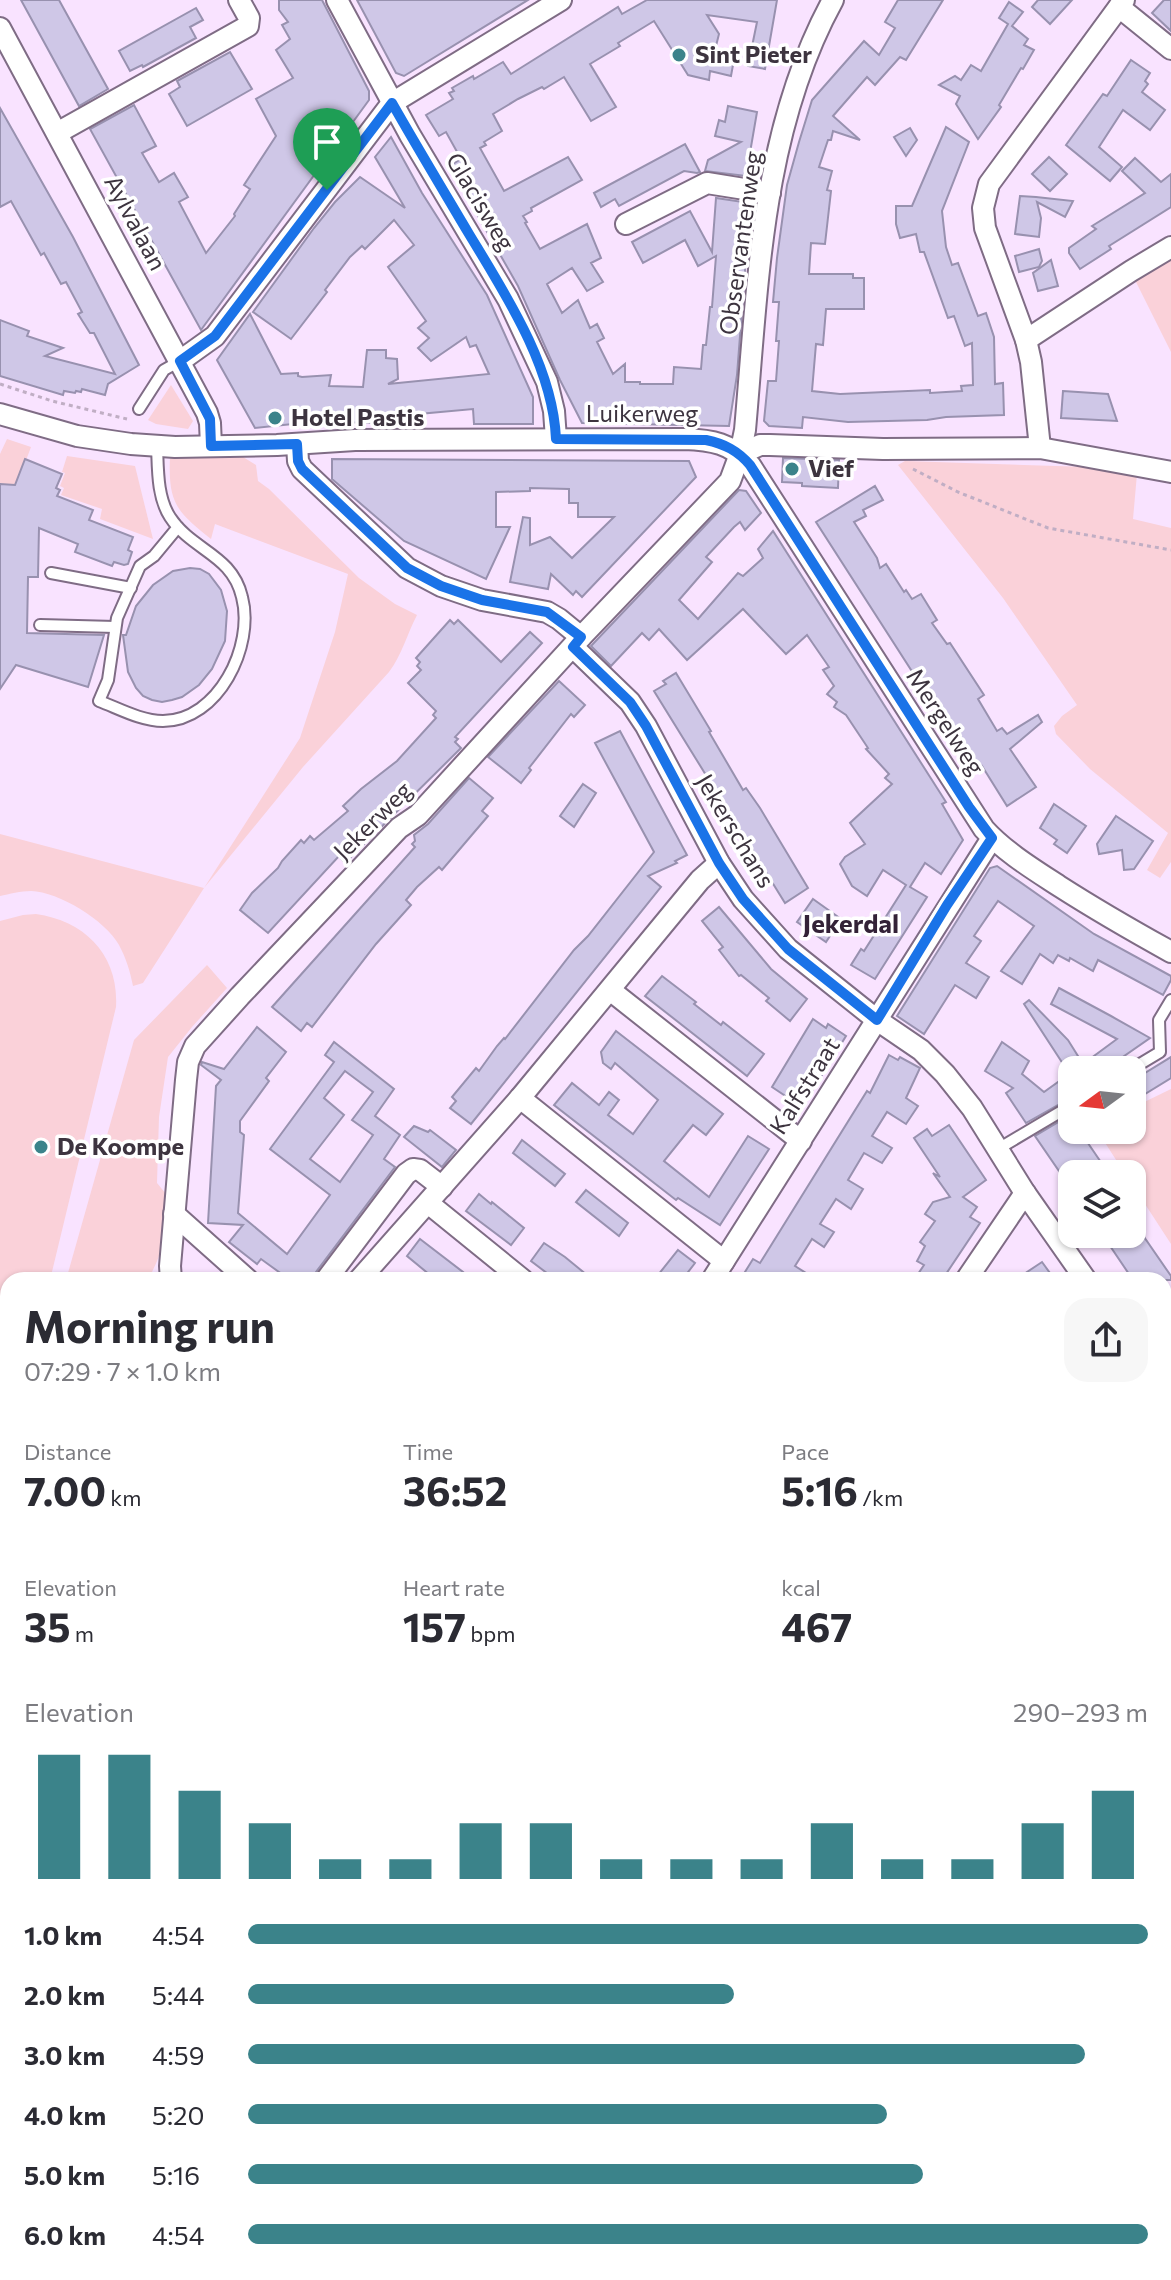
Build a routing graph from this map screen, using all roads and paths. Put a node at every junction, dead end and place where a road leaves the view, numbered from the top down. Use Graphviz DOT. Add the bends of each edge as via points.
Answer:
graph roads {
  1 [pos="239,0"];
  2 [pos="337,0"];
  3 [pos="561,0"];
  4 [pos="831,2"];
  5 [pos="1122,4"];
  6 [pos="0,28"];
  7 [pos="1171,49"];
  8 [pos="392,103"];
  9 [pos="57,133"];
  10 [pos="770,193"];
  11 [pos="626,224"];
  12 [pos="1171,247"];
  13 [pos="1026,340"];
  14 [pos="180,361"];
  15 [pos="0,384"];
  16 [pos="139,409"];
  17 [pos="1,418"];
  18 [pos="128,419"];
  19 [pos="556,439"];
  20 [pos="297,444"];
  21 [pos="157,446"];
  22 [pos="211,446"];
  23 [pos="1040,448"];
  24 [pos="883,449"];
  25 [pos="740,454"];
  26 [pos="1171,472"];
  27 [pos="178,527"];
  28 [pos="1171,550"];
  29 [pos="51,573"];
  30 [pos="131,588"];
  31 [pos="40,625"];
  32 [pos="115,627"];
  33 [pos="577,642"];
  34 [pos="992,838"];
  35 [pos="719,863"];
  36 [pos="1171,952"];
  37 [pos="610,990"];
  38 [pos="1171,1000"];
  39 [pos="877,1020"];
  40 [pos="1146,1060"];
  41 [pos="520,1098"];
  42 [pos="1058,1113"];
  43 [pos="801,1141"];
  44 [pos="998,1149"];
  45 [pos="442,1187"];
  46 [pos="1025,1193"];
  47 [pos="428,1203"];
  48 [pos="174,1214"];
  49 [pos="724,1261"];
  50 [pos="170,1272"];
  51 [pos="239,1272"];
  52 [pos="332,1272"];
  53 [pos="366,1272"];
  54 [pos="513,1272"];
  55 [pos="717,1272"];
  56 [pos="971,1272"];
  57 [pos="1080,1272"];
  1 -- 9 [label="street" via="248,26"];
  2 -- 8 [label="street, Glacisweg"];
  3 -- 8 [label="street"];
  4 -- 10 [label="street, Observantenweg" via="796,90"];
  5 -- 7 [label="street"];
  5 -- 13 [label="street" via="986,191 985,228"];
  6 -- 9 [label="street, Aylvalaan"];
  8 -- 14 [label="street" via="215,336"];
  8 -- 19 [label="street, Glacisweg" via="508,299 547,382"];
  9 -- 14 [label="street, Aylvalaan"];
  10 -- 11 [label="street" via="707,183"];
  10 -- 25 [label="street, Observantenweg"];
  12 -- 13 [label="street"];
  13 -- 23 [label="street"];
  14 -- 16 [label="lane" via="164,370"];
  14 -- 22 [label="street, Aylvalaan" via="210,419"];
  15 -- 18 [label="path"];
  17 -- 21 [label="street, Luikerweg" via="77,436"];
  19 -- 20 [label="street, Luikerweg"];
  19 -- 25 [label="street, Luikerweg" via="706,440"];
  20 -- 22 [label="street, Luikerweg"];
  20 -- 33 [label="street, Jekerschans" via="302,469 407,568 482,600 547,612"];
  21 -- 22 [label="street, Luikerweg"];
  21 -- 27 [label="lane" via="162,498"];
  23 -- 24 [label="street"];
  23 -- 26 [label="street"];
  24 -- 25 [label="street" via="760,445"];
  24 -- 28 [label="path" via="958,492 1048,528"];
  25 -- 33 [label="street, Jekerweg" via="730,481"];
  25 -- 34 [label="street, Mergelweg"];
  27 -- 30 [label="lane" via="140,566"];
  27 -- 32 [label="lane" via="226,565 243,598 239,650 222,689 192,714 164,721 99,701 108,680"];
  29 -- 30 [label="lane"];
  30 -- 32 [label="lane"];
  31 -- 32 [label="lane"];
  33 -- 35 [label="street, Jekerschans" via="646,726"];
  33 -- 48 [label="street, Jekerweg" via="195,1046 188,1062"];
  34 -- 36 [label="street, Mergelweg" via="1056,884"];
  34 -- 39 [label="street, Kalfstraat"];
  35 -- 37 [label="street"];
  35 -- 39 [label="street, Jekerschans" via="788,949"];
  37 -- 41 [label="street"];
  37 -- 43 [label="street"];
  38 -- 40 [label="lane" via="1159,1020 1160,1052"];
  39 -- 43 [label="street, Kalfstraat"];
  39 -- 44 [label="street, Jekerschans" via="945,1074"];
  41 -- 45 [label="street"];
  41 -- 49 [label="street"];
  42 -- 44 [label="lane"];
  43 -- 49 [label="street, Kalfstraat"];
  44 -- 46 [label="street, Jekerschans"];
  45 -- 47 [label="street"];
  45 -- 52 [label="street" via="420,1170 406,1174"];
  46 -- 56 [label="street"];
  46 -- 57 [label="street, Jekerschans"];
  47 -- 53 [label="street"];
  47 -- 54 [label="street"];
  48 -- 50 [label="street, Jekerweg"];
  48 -- 51 [label="street"];
  49 -- 55 [label="street, Kalfstraat"];
}
